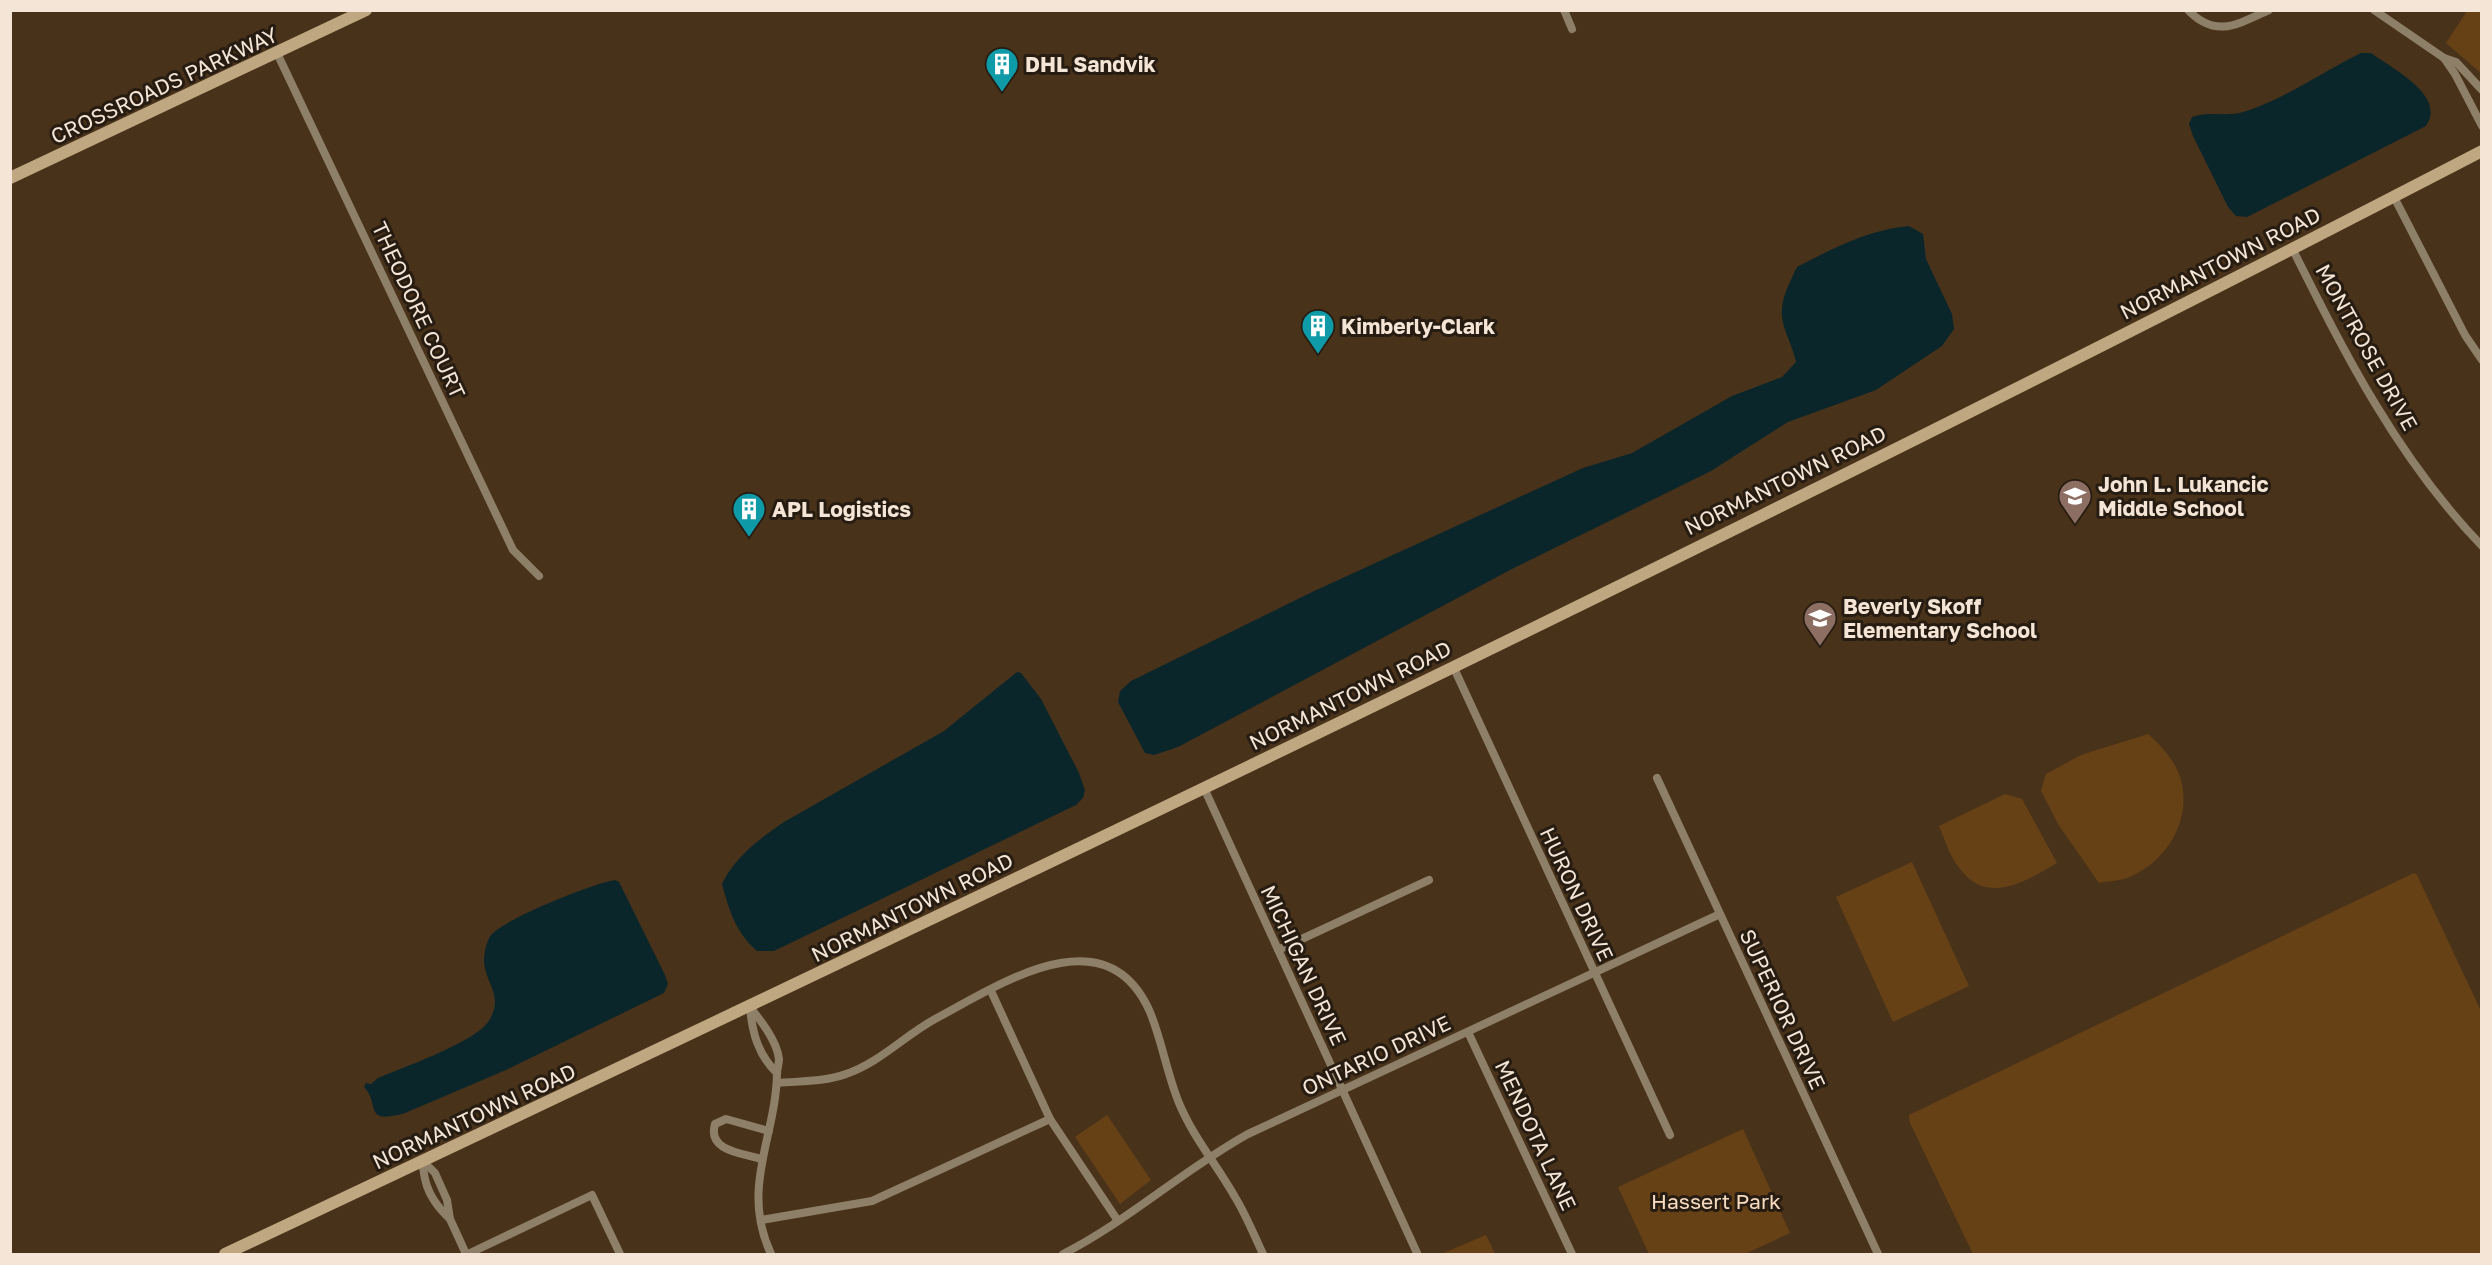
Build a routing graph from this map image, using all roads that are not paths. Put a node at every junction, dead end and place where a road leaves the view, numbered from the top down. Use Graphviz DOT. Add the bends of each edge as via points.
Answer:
graph roads {
  1 [pos="366,10"];
  2 [pos="1564,10"];
  3 [pos="2188,10"];
  4 [pos="2269,10"];
  5 [pos="2374,10"];
  6 [pos="2388,14"];
  7 [pos="1572,29"];
  8 [pos="277,53"];
  9 [pos="2444,58"];
  10 [pos="2481,90"];
  11 [pos="2481,126"];
  12 [pos="2481,151"];
  13 [pos="10,178"];
  14 [pos="2394,196"];
  15 [pos="2292,248"];
  16 [pos="2481,360"];
  17 [pos="2481,546"];
  18 [pos="538,576"];
  19 [pos="1453,666"];
  20 [pos="1656,778"];
  21 [pos="1204,788"];
  22 [pos="1429,880"];
  23 [pos="1720,914"];
  24 [pos="1278,950"];
  25 [pos="1593,973"];
  26 [pos="991,991"];
  27 [pos="750,1007"];
  28 [pos="1468,1032"];
  29 [pos="777,1073"];
  30 [pos="778,1083"];
  31 [pos="1342,1090"];
  32 [pos="1050,1119"];
  33 [pos="768,1131"];
  34 [pos="1670,1135"];
  35 [pos="1208,1156"];
  36 [pos="761,1159"];
  37 [pos="423,1161"];
  38 [pos="450,1219"];
  39 [pos="761,1220"];
  40 [pos="1118,1221"];
  41 [pos="1417,1253"];
  42 [pos="225,1254"];
  43 [pos="467,1254"];
  44 [pos="621,1254"];
  45 [pos="771,1254"];
  46 [pos="1063,1254"];
  47 [pos="1263,1254"];
  48 [pos="1572,1254"];
  49 [pos="1878,1254"];
  1 -- 8 [label="street, CROSSROADS PARKWAY"];
  2 -- 7 [label="street"];
  3 -- 4 [label="street" via="2217,28"];
  5 -- 6 [label="street"];
  6 -- 9 [label="street"];
  8 -- 13 [label="street, CROSSROADS PARKWAY"];
  8 -- 18 [label="street, THEODORE COURT" via="513,550"];
  9 -- 10 [label="street" via="2456,62"];
  9 -- 11 [label="street"];
  12 -- 14 [label="street, NORMANTOWN ROAD"];
  14 -- 15 [label="street, NORMANTOWN ROAD"];
  14 -- 16 [label="street"];
  15 -- 17 [label="street, MONTROSE DRIVE" via="2364,388 2410,459"];
  15 -- 19 [label="street, NORMANTOWN ROAD"];
  19 -- 21 [label="street, NORMANTOWN ROAD"];
  19 -- 25 [label="street, HURON DRIVE"];
  20 -- 23 [label="street, SUPERIOR DRIVE"];
  21 -- 24 [label="street, MICHIGAN DRIVE"];
  21 -- 27 [label="street, NORMANTOWN ROAD"];
  22 -- 24 [label="street"];
  23 -- 25 [label="street, ONTARIO DRIVE"];
  23 -- 49 [label="street, SUPERIOR DRIVE"];
  24 -- 31 [label="street, MICHIGAN DRIVE"];
  25 -- 28 [label="street, ONTARIO DRIVE"];
  25 -- 34 [label="street, HURON DRIVE"];
  26 -- 30 [label="street" via="928,1023 865,1066 827,1079"];
  26 -- 32 [label="street"];
  26 -- 35 [label="street" via="1055,963 1083,960 1101,963 1126,978 1150,1012 1179,1104"];
  27 -- 29 [label="street" via="752,1031 766,1062"];
  27 -- 29 [label="street" via="764,1024 779,1059"];
  27 -- 37 [label="street, NORMANTOWN ROAD"];
  28 -- 31 [label="street, ONTARIO DRIVE"];
  28 -- 48 [label="street, MENDOTA LANE"];
  29 -- 30 [label="street"];
  30 -- 33 [label="street"];
  31 -- 35 [label="street, ONTARIO DRIVE"];
  31 -- 41 [label="street, MICHIGAN DRIVE"];
  32 -- 39 [label="street" via="872,1201"];
  32 -- 40 [label="street"];
  33 -- 36 [label="street"];
  33 -- 36 [label="street" via="726,1119 715,1124 713,1131 721,1147"];
  35 -- 40 [label="street, ONTARIO DRIVE"];
  35 -- 47 [label="street" via="1235,1197"];
  36 -- 39 [label="street"];
  37 -- 38 [label="street" via="435,1173 447,1200"];
  37 -- 38 [label="street" via="423,1179 435,1205"];
  37 -- 42 [label="street, NORMANTOWN ROAD"];
  38 -- 43 [label="street"];
  39 -- 45 [label="street"];
  40 -- 46 [label="street, ONTARIO DRIVE"];
  43 -- 44 [label="street" via="592,1195"];
}
